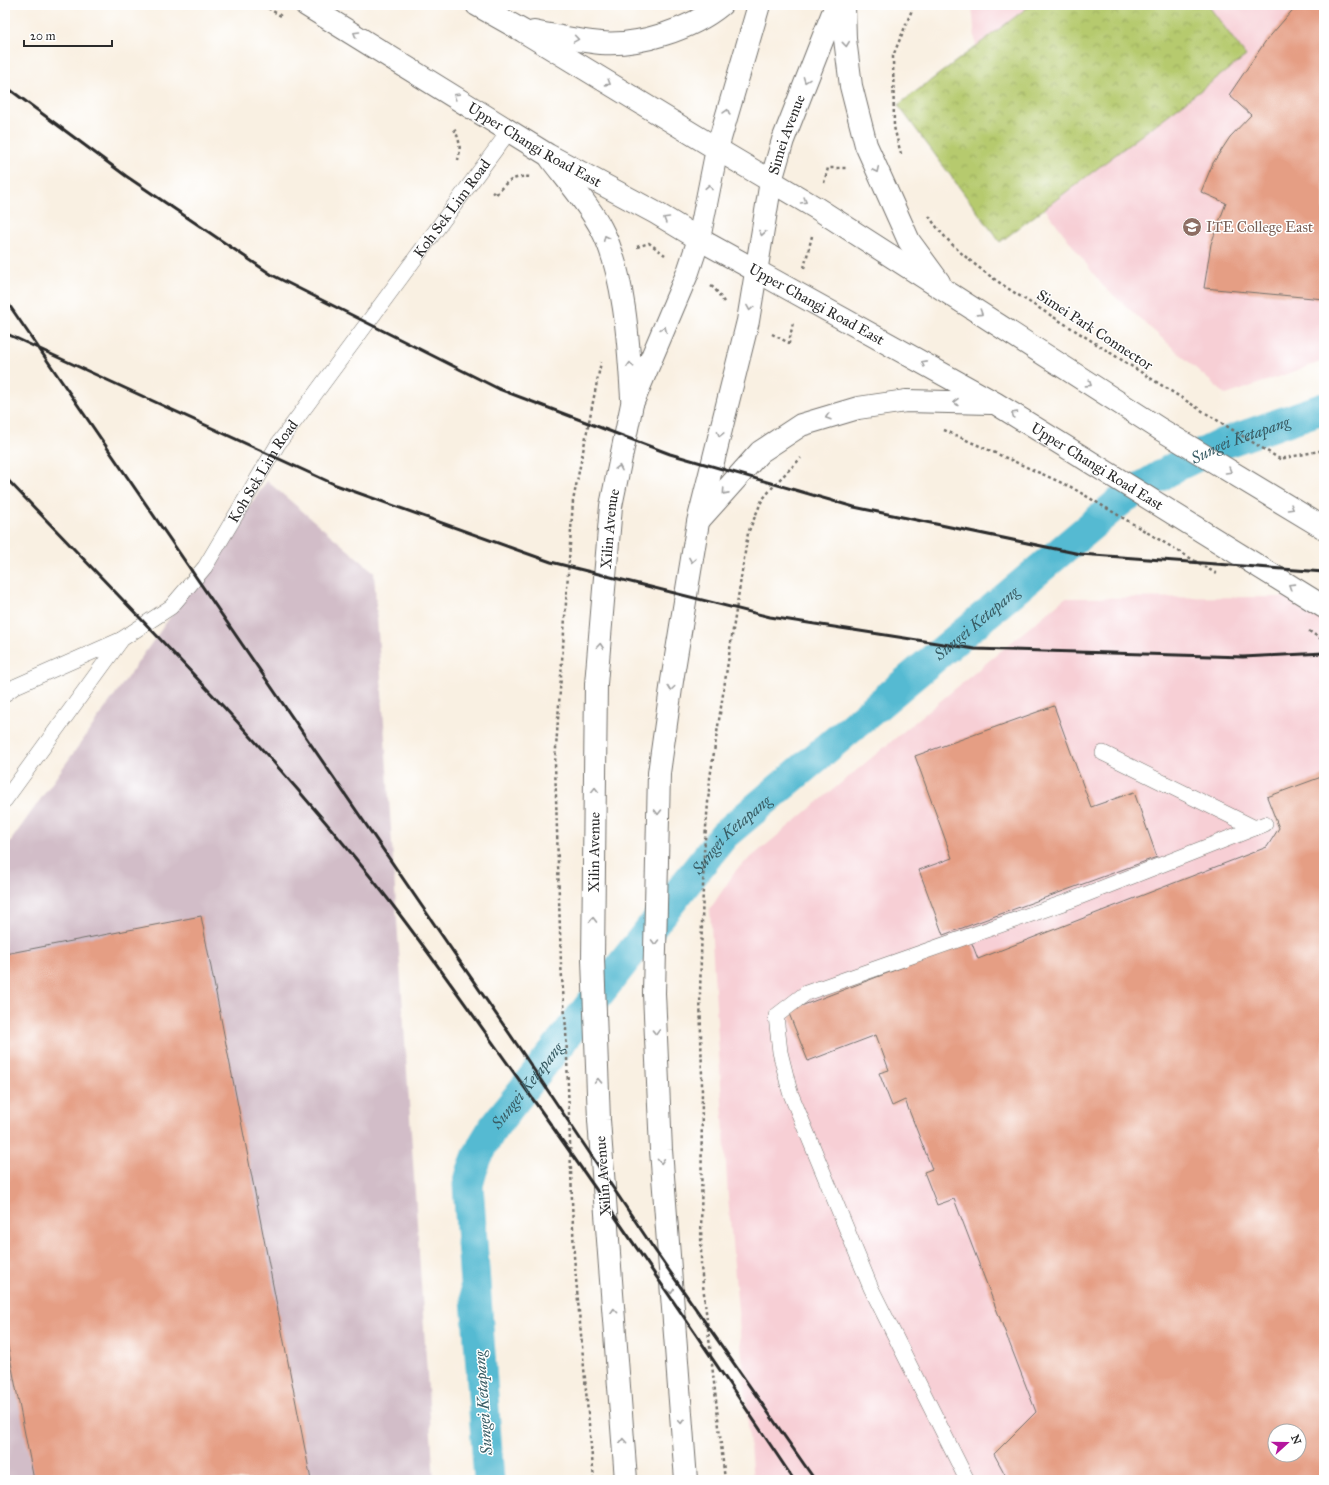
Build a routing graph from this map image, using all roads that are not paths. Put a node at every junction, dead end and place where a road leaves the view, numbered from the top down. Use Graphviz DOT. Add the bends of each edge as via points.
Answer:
graph roads {
  1 [pos="306,5"];
  2 [pos="477,5"];
  3 [pos="721,5"];
  4 [pos="758,5"];
  5 [pos="836,5"];
  6 [pos="844,5"];
  7 [pos="523,31"];
  8 [pos="510,130"];
  9 [pos="717,149"];
  10 [pos="548,155"];
  11 [pos="771,181"];
  12 [pos="699,239"];
  13 [pos="756,269"];
  14 [pos="947,292"];
  15 [pos="995,403"];
  16 [pos="632,404"];
  17 [pos="698,522"];
  18 [pos="1324,528"];
  19 [pos="1324,607"];
  20 [pos="122,639"];
  21 [pos="5,694"];
  22 [pos="1103,753"];
  23 [pos="5,800"];
  24 [pos="626,1480"];
  25 [pos="686,1480"];
  26 [pos="967,1480"];
  8 -- 1 [label="main road, Upper Changi Road East, one-way"];
  2 -- 7 [label="main road"];
  7 -- 3 [label="main road, one-way" via="602,43 646,39 681,28"];
  9 -- 4 [label="main road, one-way"];
  5 -- 11 [label="main road, Simei Avenue, one-way" via="783,140"];
  6 -- 14 [label="main road, one-way" via="851,86 866,146 909,241"];
  7 -- 9 [label="main road, one-way"];
  8 -- 10 [label="main road, Upper Changi Road East"];
  8 -- 20 [label="lane, Koh Sek Lim Road" via="278,444 205,567 171,607"];
  9 -- 11 [label="main road"];
  12 -- 9 [label="main road, one-way"];
  12 -- 10 [label="main road, Upper Changi Road East, one-way"];
  16 -- 10 [label="main road, one-way" via="630,353 610,246 601,227"];
  11 -- 13 [label="main road, Simei Avenue, one-way"];
  11 -- 14 [label="main road, one-way"];
  12 -- 13 [label="main road, Upper Changi Road East"];
  16 -- 12 [label="main road, Xilin Avenue, one-way" via="688,272"];
  15 -- 13 [label="main road, Upper Changi Road East, one-way"];
  13 -- 17 [label="main road, one-way" via="748,321"];
  14 -- 18 [label="main road, one-way" via="1160,429"];
  15 -- 17 [label="main road, one-way" via="906,400 858,408 801,425 760,452"];
  19 -- 15 [label="main road, Upper Changi Road East, one-way"];
  24 -- 16 [label="main road, Xilin Avenue, one-way" via="599,1120 593,958 596,684 611,506"];
  17 -- 25 [label="main road, one-way" via="659,773 654,992 661,1150"];
  20 -- 21 [label="lane" via="16,686"];
  20 -- 23 [label="lane, Koh Sek Lim Road"];
  22 -- 26 [label="lane" via="1260,826 1068,901 806,993 776,1016 780,1052 790,1092 865,1273"];
}
